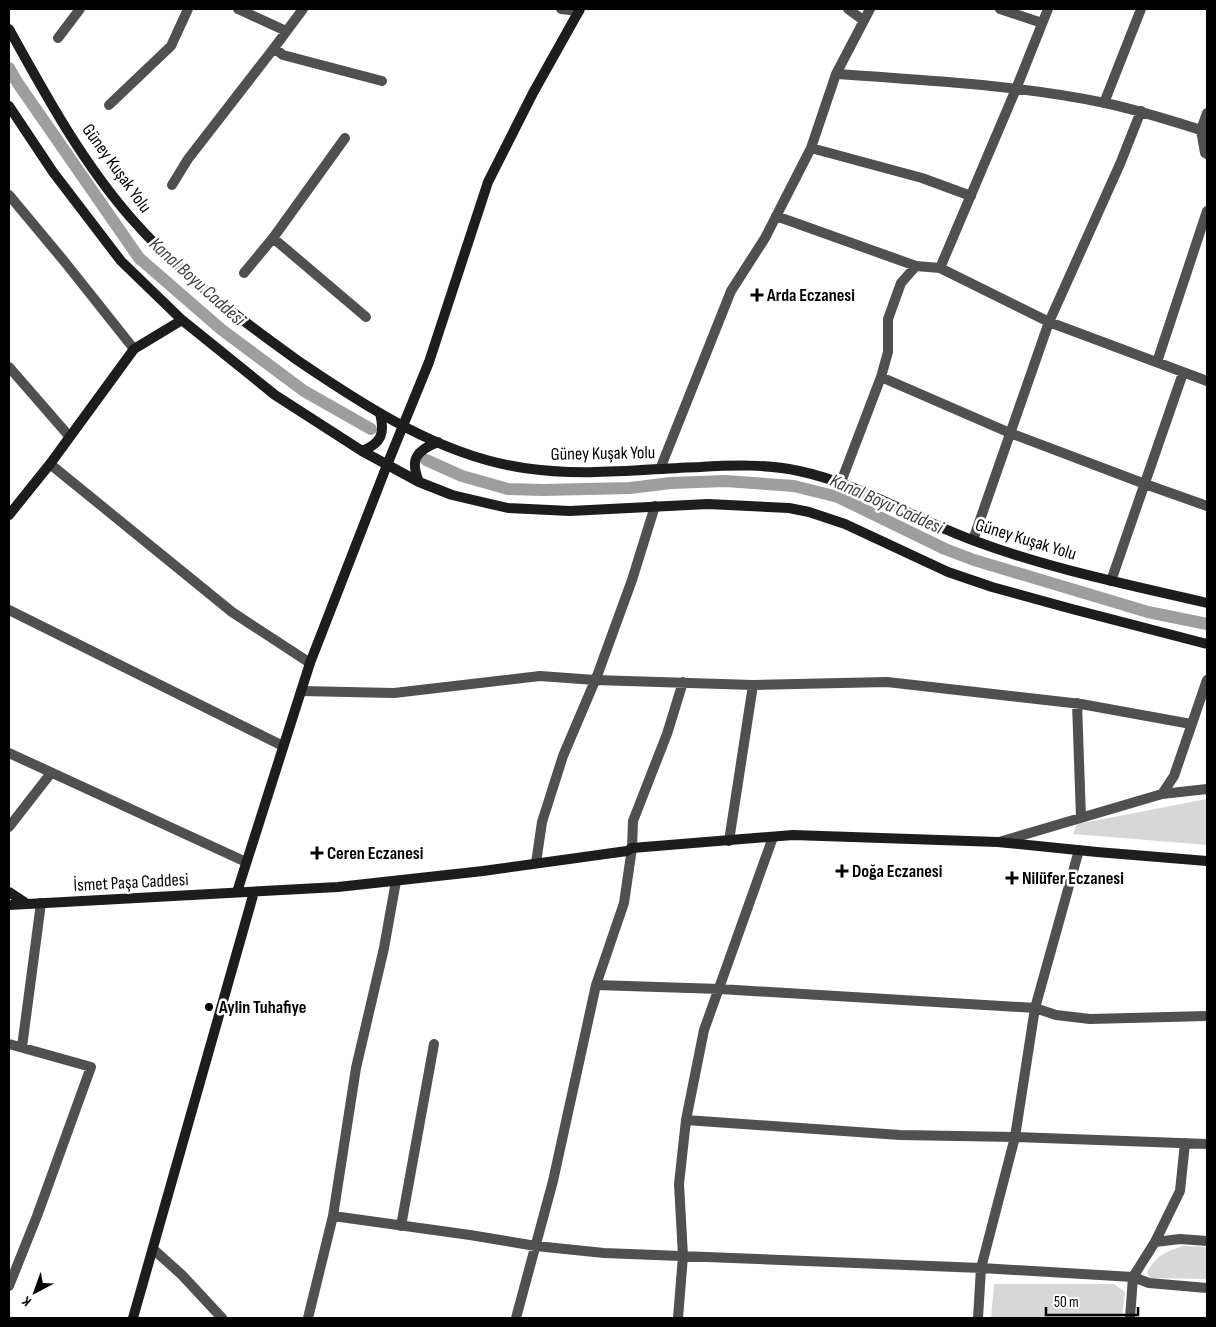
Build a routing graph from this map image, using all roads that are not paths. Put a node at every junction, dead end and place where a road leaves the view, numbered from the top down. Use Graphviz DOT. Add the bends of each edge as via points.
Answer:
graph roads {
  1 [pos="80,9"];
  2 [pos="188,9"];
  3 [pos="238,9"];
  4 [pos="303,9"];
  5 [pos="561,9"];
  6 [pos="848,9"];
  7 [pos="870,9"];
  8 [pos="1000,9"];
  9 [pos="1048,9"];
  10 [pos="1141,9"];
  11 [pos="580,10"];
  12 [pos="863,20"];
  13 [pos="1042,23"];
  14 [pos="9,29"];
  15 [pos="286,31"];
  16 [pos="58,38"];
  17 [pos="274,48"];
  18 [pos="836,74"];
  19 [pos="382,81"];
  20 [pos="1016,89"];
  21 [pos="1104,103"];
  22 [pos="109,105"];
  23 [pos="10,111"];
  24 [pos="1141,111"];
  25 [pos="1207,113"];
  26 [pos="1201,130"];
  27 [pos="346,138"];
  28 [pos="811,148"];
  29 [pos="1207,154"];
  30 [pos="172,185"];
  31 [pos="9,195"];
  32 [pos="971,196"];
  33 [pos="1207,211"];
  34 [pos="776,216"];
  35 [pos="272,238"];
  36 [pos="916,266"];
  37 [pos="940,268"];
  38 [pos="244,273"];
  39 [pos="366,317"];
  40 [pos="182,320"];
  41 [pos="1048,322"];
  42 [pos="134,349"];
  43 [pos="1157,362"];
  44 [pos="9,367"];
  45 [pos="1183,373"];
  46 [pos="881,377"];
  47 [pos="1207,381"];
  48 [pos="380,413"];
  49 [pos="404,426"];
  50 [pos="1010,433"];
  51 [pos="69,436"];
  52 [pos="438,442"];
  53 [pos="362,451"];
  54 [pos="50,464"];
  55 [pos="387,465"];
  56 [pos="660,468"];
  57 [pos="419,482"];
  58 [pos="841,482"];
  59 [pos="1146,484"];
  60 [pos="655,506"];
  61 [pos="1207,506"];
  62 [pos="9,516"];
  63 [pos="973,540"];
  64 [pos="1111,580"];
  65 [pos="1207,603"];
  66 [pos="9,610"];
  67 [pos="1207,644"];
  68 [pos="310,663"];
  69 [pos="595,680"];
  70 [pos="1207,680"];
  71 [pos="683,682"];
  72 [pos="753,685"];
  73 [pos="300,691"];
  74 [pos="1076,703"];
  75 [pos="1191,724"];
  76 [pos="283,746"];
  77 [pos="9,753"];
  78 [pos="51,773"];
  79 [pos="1207,789"];
  80 [pos="1162,794"];
  81 [pos="1081,818"];
  82 [pos="9,827"];
  83 [pos="773,837"];
  84 [pos="729,841"];
  85 [pos="998,842"];
  86 [pos="632,848"];
  87 [pos="1080,850"];
  88 [pos="1207,861"];
  89 [pos="246,862"];
  90 [pos="536,864"];
  91 [pos="396,881"];
  92 [pos="9,892"];
  93 [pos="237,892"];
  94 [pos="254,892"];
  95 [pos="41,903"];
  96 [pos="26,904"];
  97 [pos="9,905"];
  98 [pos="596,985"];
  99 [pos="720,989"];
  100 [pos="1035,1008"];
  101 [pos="1207,1016"];
  102 [pos="9,1044"];
  103 [pos="434,1044"];
  104 [pos="22,1048"];
  105 [pos="686,1120"];
  106 [pos="1015,1137"];
  107 [pos="1185,1143"];
  108 [pos="1207,1144"];
  109 [pos="333,1216"];
  110 [pos="401,1226"];
  111 [pos="1207,1241"];
  112 [pos="1155,1242"];
  113 [pos="536,1246"];
  114 [pos="153,1248"];
  115 [pos="683,1256"];
  116 [pos="981,1268"];
  117 [pos="1133,1277"];
  118 [pos="9,1286"];
  119 [pos="1207,1288"];
  120 [pos="133,1318"];
  121 [pos="222,1318"];
  122 [pos="308,1318"];
  123 [pos="516,1318"];
  124 [pos="678,1318"];
  125 [pos="978,1318"];
  126 [pos="1130,1318"];
  1 -- 16 [label="street"];
  2 -- 22 [label="street" via="171,46"];
  3 -- 15 [label="street"];
  4 -- 15 [label="street"];
  5 -- 11 [label="street"];
  6 -- 12 [label="street"];
  7 -- 12 [label="street"];
  8 -- 13 [label="street"];
  9 -- 13 [label="street"];
  10 -- 21 [label="street"];
  11 -- 49 [label="main road" via="488,182 429,362"];
  12 -- 18 [label="street"];
  13 -- 20 [label="street"];
  14 -- 48 [label="main road, Güney Kuşak Yolu" via="74,141 131,218 194,280 248,326"];
  15 -- 17 [label="street"];
  17 -- 19 [label="street" via="283,55"];
  17 -- 30 [label="street" via="188,159"];
  18 -- 20 [label="street"];
  18 -- 28 [label="street"];
  20 -- 21 [label="street"];
  20 -- 32 [label="street"];
  21 -- 24 [label="street"];
  23 -- 40 [label="main road" via="52,172 121,261"];
  24 -- 26 [label="street"];
  24 -- 41 [label="street"];
  25 -- 26 [label="street"];
  26 -- 29 [label="street"];
  27 -- 35 [label="street"];
  28 -- 32 [label="street" via="922,178"];
  28 -- 34 [label="street"];
  31 -- 42 [label="street"];
  32 -- 37 [label="street"];
  33 -- 43 [label="street"];
  34 -- 36 [label="street"];
  34 -- 56 [label="street" via="731,291"];
  35 -- 38 [label="street"];
  35 -- 39 [label="street"];
  36 -- 37 [label="street"];
  36 -- 46 [label="street" via="901,284 888,318 888,352"];
  37 -- 41 [label="street"];
  40 -- 42 [label="main road"];
  40 -- 53 [label="main road" via="275,395"];
  41 -- 43 [label="street"];
  41 -- 50 [label="street"];
  42 -- 51 [label="main road"];
  43 -- 45 [label="street"];
  44 -- 51 [label="street"];
  45 -- 47 [label="street"];
  45 -- 59 [label="street"];
  46 -- 50 [label="street"];
  46 -- 58 [label="street"];
  48 -- 49 [label="main road, Güney Kuşak Yolu"];
  48 -- 53 [label="main road" via="381,438"];
  49 -- 52 [label="main road, Güney Kuşak Yolu"];
  49 -- 55 [label="main road"];
  50 -- 59 [label="street"];
  50 -- 63 [label="street"];
  51 -- 54 [label="main road"];
  52 -- 56 [label="main road, Güney Kuşak Yolu" via="472,456 523,468 579,473"];
  52 -- 57 [label="main road" via="424,447 416,456 413,468"];
  53 -- 55 [label="main road"];
  54 -- 62 [label="main road"];
  54 -- 68 [label="street" via="232,612"];
  55 -- 57 [label="main road"];
  55 -- 68 [label="main road"];
  56 -- 58 [label="main road, Güney Kuşak Yolu" via="738,465 796,470"];
  57 -- 60 [label="main road" via="452,495 508,508 570,511"];
  58 -- 63 [label="main road, Güney Kuşak Yolu"];
  59 -- 61 [label="street"];
  59 -- 64 [label="street"];
  60 -- 67 [label="main road" via="708,504 809,512 845,524 948,572 992,587"];
  60 -- 69 [label="street"];
  63 -- 64 [label="main road, Güney Kuşak Yolu"];
  64 -- 65 [label="main road, Güney Kuşak Yolu"];
  66 -- 76 [label="street"];
  68 -- 73 [label="main road"];
  69 -- 71 [label="street"];
  69 -- 73 [label="street" via="540,676 394,693"];
  69 -- 90 [label="street" via="563,756 542,822"];
  70 -- 75 [label="street"];
  71 -- 72 [label="street"];
  71 -- 86 [label="street" via="633,821"];
  72 -- 74 [label="street" via="887,682"];
  72 -- 84 [label="street"];
  73 -- 76 [label="main road"];
  74 -- 75 [label="street"];
  74 -- 81 [label="street"];
  75 -- 80 [label="street" via="1174,776"];
  76 -- 89 [label="main road"];
  77 -- 78 [label="street"];
  78 -- 82 [label="street"];
  78 -- 89 [label="street"];
  79 -- 80 [label="street"];
  80 -- 81 [label="street"];
  81 -- 85 [label="street"];
  83 -- 84 [label="main road, İsmet Paşa Caddesi"];
  83 -- 85 [label="main road, İsmet Paşa Caddesi"];
  83 -- 99 [label="street"];
  84 -- 86 [label="main road, İsmet Paşa Caddesi"];
  85 -- 87 [label="main road, İsmet Paşa Caddesi"];
  86 -- 90 [label="main road, İsmet Paşa Caddesi"];
  86 -- 98 [label="street" via="624,903"];
  87 -- 88 [label="main road, İsmet Paşa Caddesi"];
  87 -- 100 [label="street"];
  89 -- 93 [label="main road"];
  90 -- 91 [label="main road, İsmet Paşa Caddesi"];
  91 -- 94 [label="main road, İsmet Paşa Caddesi"];
  91 -- 109 [label="street" via="356,1068"];
  92 -- 96 [label="main road"];
  93 -- 94 [label="main road, İsmet Paşa Caddesi"];
  93 -- 95 [label="main road, İsmet Paşa Caddesi"];
  94 -- 114 [label="main road"];
  95 -- 96 [label="main road, İsmet Paşa Caddesi"];
  95 -- 104 [label="street"];
  96 -- 97 [label="main road, İsmet Paşa Caddesi"];
  98 -- 99 [label="street"];
  98 -- 113 [label="street"];
  99 -- 100 [label="street"];
  99 -- 105 [label="street" via="704,1030"];
  100 -- 101 [label="street" via="1056,1015 1090,1019"];
  100 -- 106 [label="street"];
  102 -- 104 [label="street"];
  103 -- 110 [label="street"];
  104 -- 118 [label="street" via="91,1067"];
  105 -- 106 [label="street" via="900,1135"];
  105 -- 115 [label="street" via="679,1184"];
  106 -- 107 [label="street"];
  106 -- 116 [label="street"];
  107 -- 108 [label="street"];
  107 -- 112 [label="street" via="1180,1191"];
  109 -- 110 [label="street"];
  109 -- 122 [label="street"];
  110 -- 113 [label="street"];
  111 -- 112 [label="street" via="1180,1239"];
  112 -- 117 [label="street"];
  113 -- 115 [label="street"];
  113 -- 123 [label="street"];
  114 -- 120 [label="main road"];
  114 -- 121 [label="street"];
  115 -- 116 [label="street"];
  115 -- 124 [label="street"];
  116 -- 117 [label="street"];
  116 -- 125 [label="street"];
  117 -- 119 [label="street" via="1149,1283"];
  117 -- 126 [label="street"];
}
